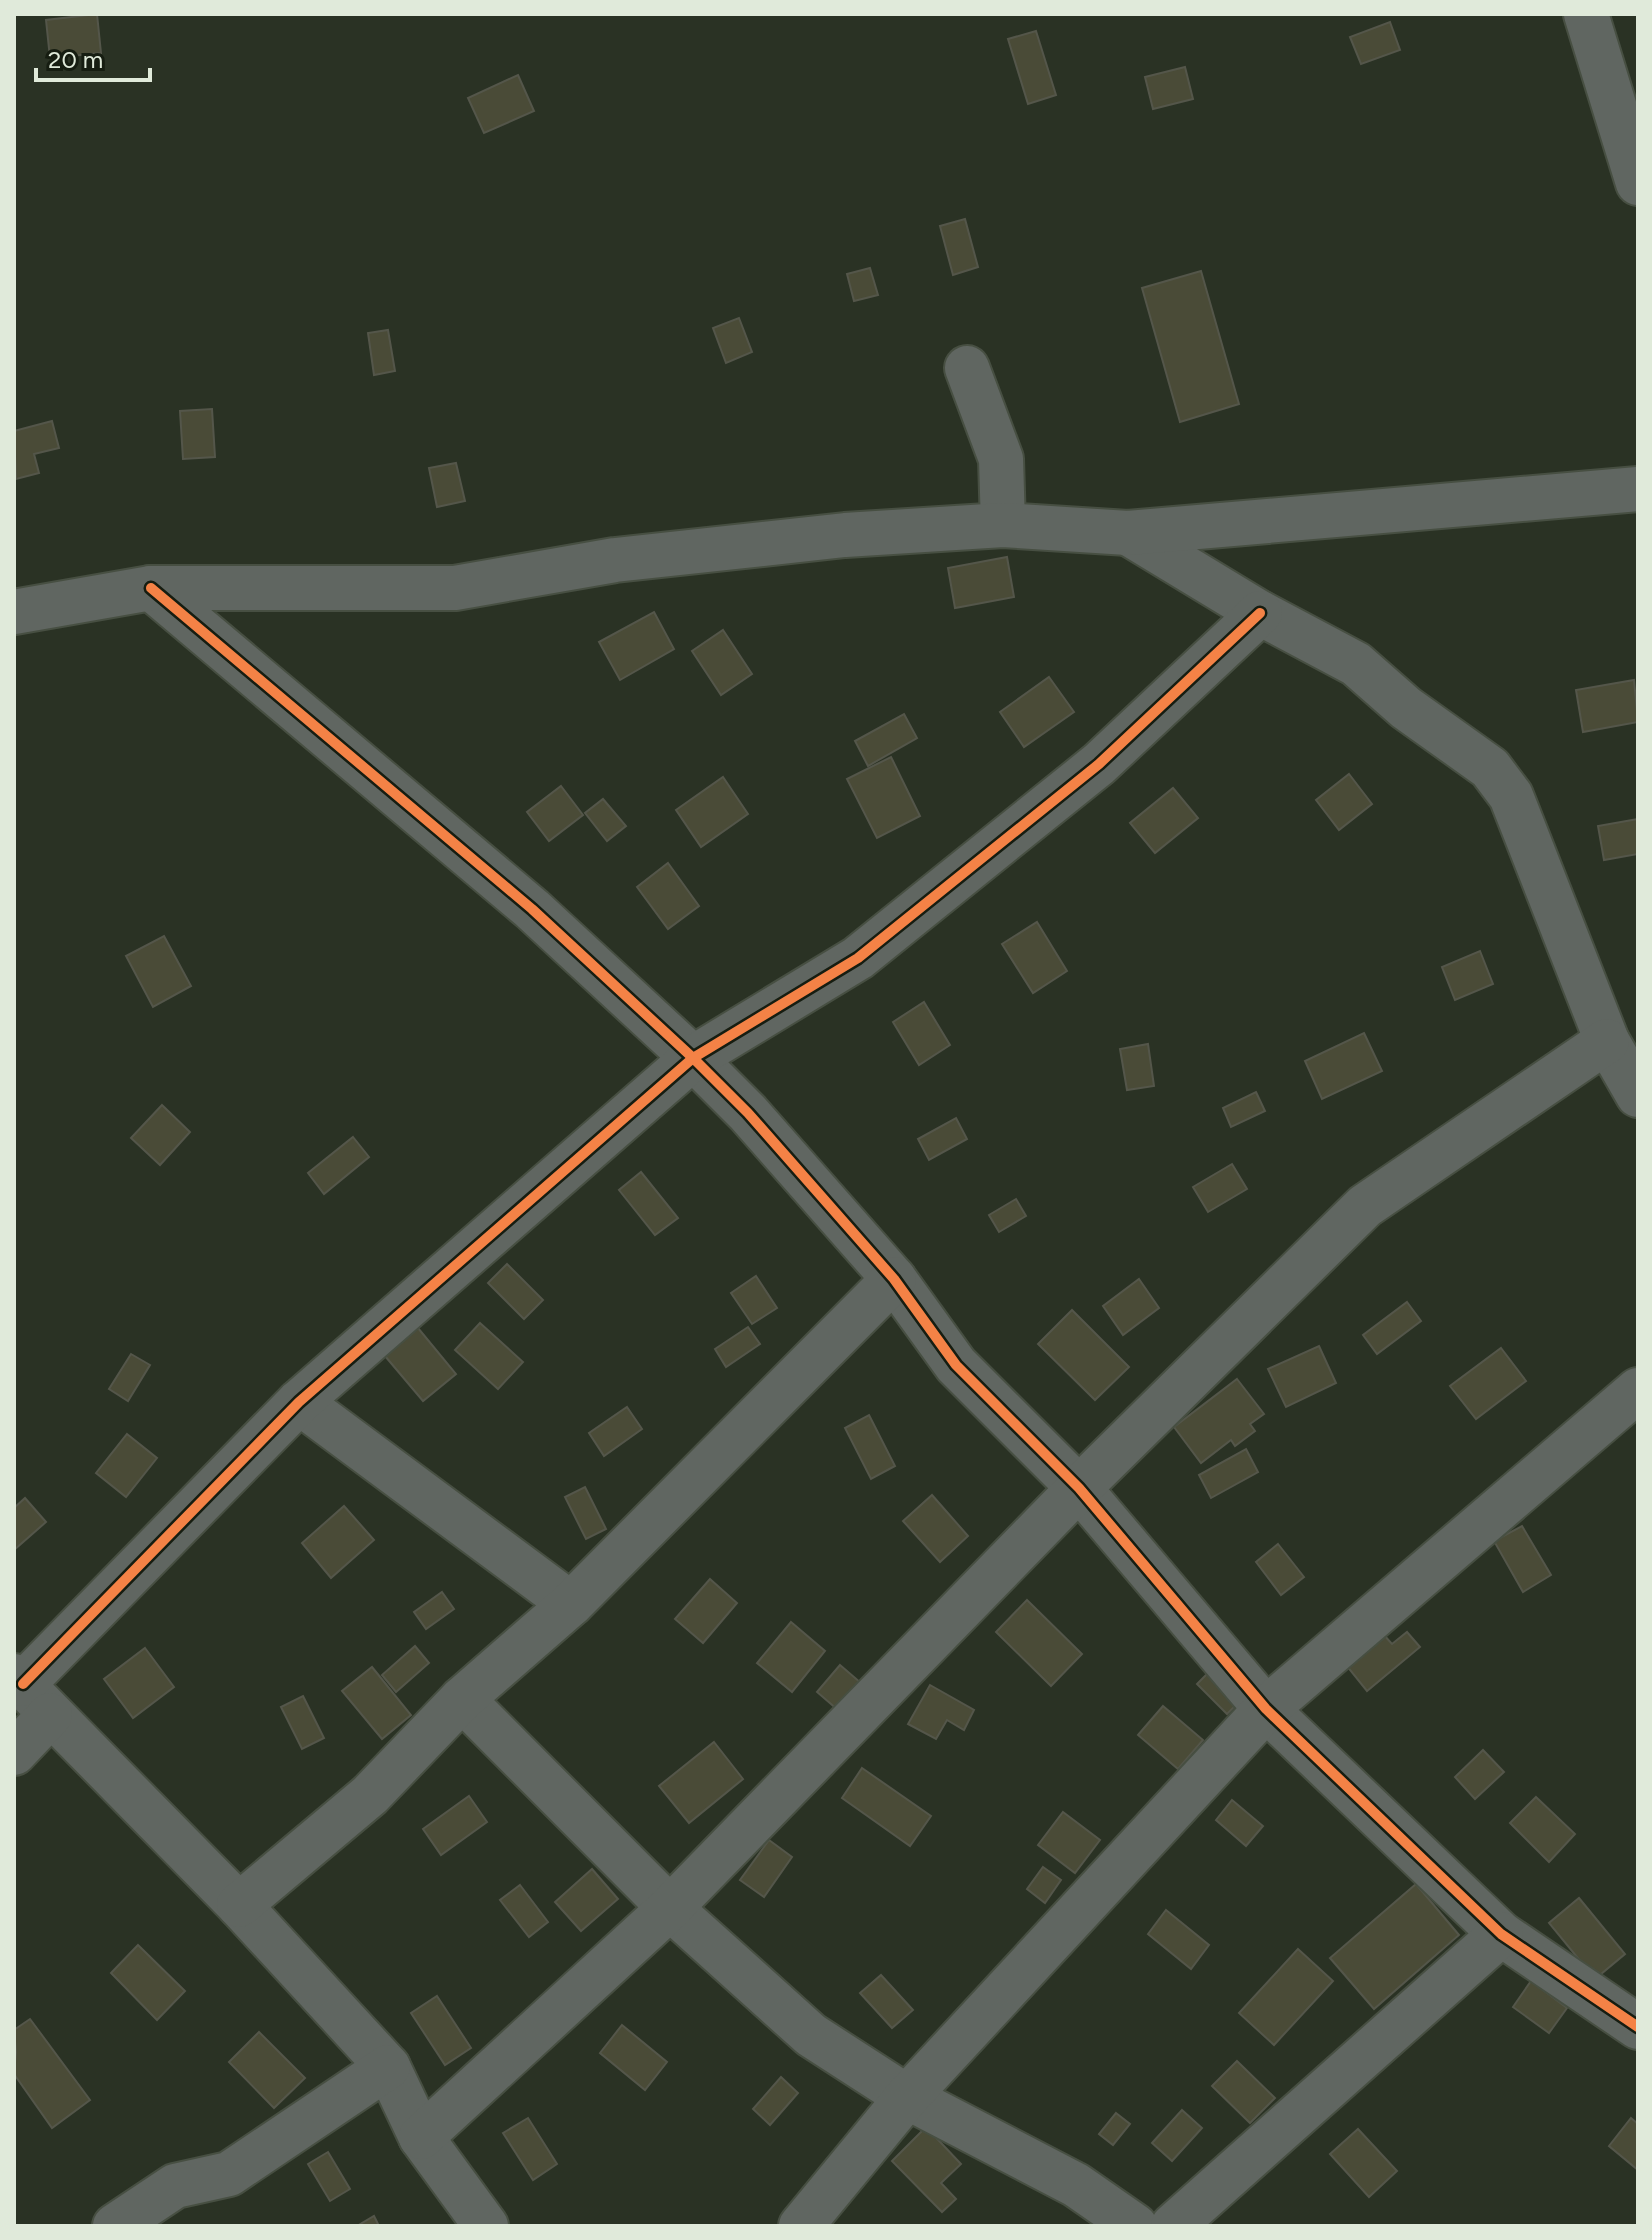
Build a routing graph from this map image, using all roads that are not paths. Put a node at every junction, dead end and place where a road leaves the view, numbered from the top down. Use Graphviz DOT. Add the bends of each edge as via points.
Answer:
graph roads {
  1 [pos="1586,14"];
  2 [pos="1638,183"];
  3 [pos="967,368"];
  4 [pos="1638,489"];
  5 [pos="1003,525"];
  6 [pos="1128,533"];
  7 [pos="151,588"];
  8 [pos="14,612"];
  9 [pos="1260,613"];
  10 [pos="1607,1041"];
  11 [pos="693,1058"];
  12 [pos="1638,1095"];
  13 [pos="894,1279"];
  14 [pos="1638,1390"];
  15 [pos="299,1402"];
  16 [pos="1079,1488"];
  17 [pos="571,1604"];
  18 [pos="29,1692"];
  19 [pos="462,1699"];
  20 [pos="1266,1709"];
  21 [pos="14,1753"];
  22 [pos="239,1905"];
  23 [pos="670,1908"];
  24 [pos="1501,1934"];
  25 [pos="1638,2027"];
  26 [pos="388,2067"];
  27 [pos="907,2097"];
  28 [pos="421,2137"];
  29 [pos="115,2226"];
  30 [pos="486,2226"];
  31 [pos="801,2226"];
  32 [pos="1135,2226"];
  33 [pos="1173,2226"];
  1 -- 2 [label="street"];
  3 -- 5 [label="street" via="1001,459"];
  4 -- 6 [label="street"];
  5 -- 6 [label="street"];
  5 -- 7 [label="street" via="845,535 615,560 455,588"];
  6 -- 9 [label="street"];
  7 -- 8 [label="street"];
  7 -- 11 [label="street" via="532,909"];
  9 -- 10 [label="street" via="1356,664 1406,708 1490,768 1511,796"];
  9 -- 11 [label="street" via="1099,764 858,958"];
  10 -- 12 [label="street"];
  10 -- 16 [label="street" via="1365,1206"];
  11 -- 13 [label="street"];
  11 -- 15 [label="street"];
  13 -- 16 [label="street" via="956,1365"];
  13 -- 17 [label="street"];
  14 -- 20 [label="street"];
  15 -- 17 [label="street"];
  15 -- 18 [label="street"];
  16 -- 20 [label="street"];
  16 -- 23 [label="street"];
  17 -- 19 [label="street"];
  18 -- 21 [label="street"];
  18 -- 22 [label="street"];
  19 -- 22 [label="street" via="370,1795"];
  19 -- 23 [label="street"];
  20 -- 24 [label="street"];
  20 -- 27 [label="street"];
  22 -- 26 [label="street"];
  23 -- 27 [label="street" via="811,2035"];
  23 -- 28 [label="street"];
  24 -- 25 [label="street"];
  24 -- 33 [label="street"];
  26 -- 28 [label="street"];
  26 -- 29 [label="street" via="229,2174 175,2186"];
  27 -- 31 [label="street"];
  27 -- 32 [label="street" via="1076,2185"];
  28 -- 30 [label="street"];
}
